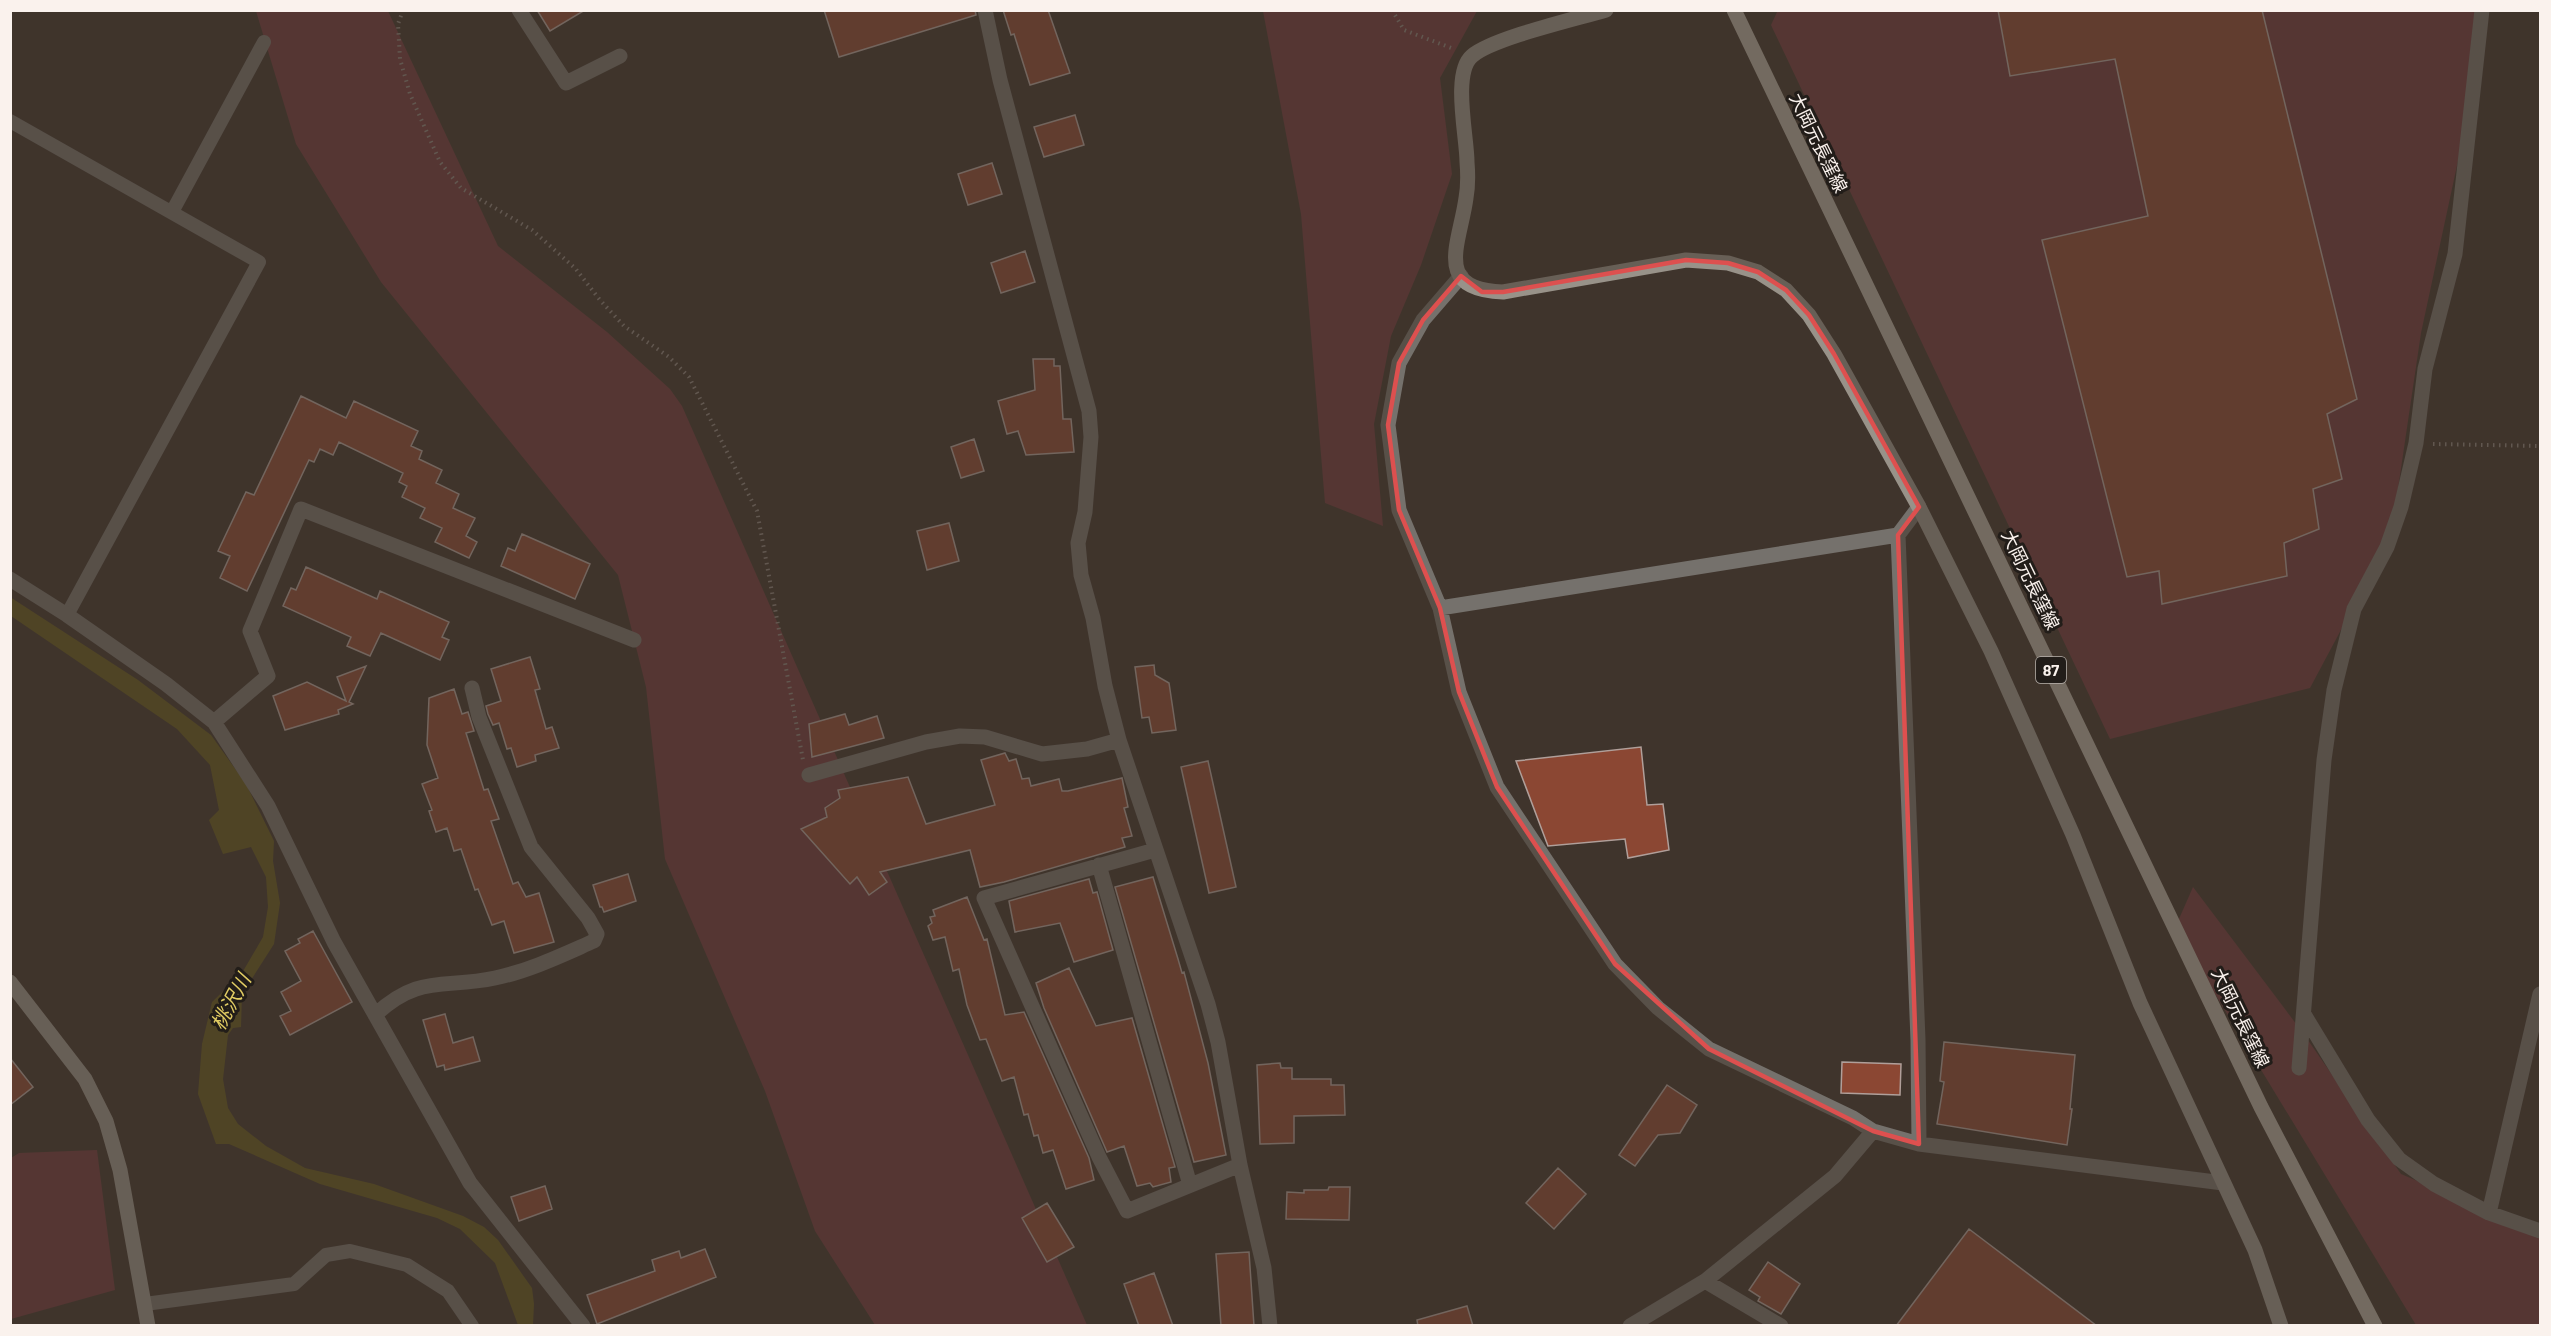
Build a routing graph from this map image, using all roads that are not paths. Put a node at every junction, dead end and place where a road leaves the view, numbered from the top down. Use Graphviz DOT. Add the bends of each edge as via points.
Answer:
graph roads {
  1 [pos="519,10"];
  2 [pos="985,10"];
  3 [pos="1606,10"];
  4 [pos="1734,10"];
  5 [pos="2482,10"];
  6 [pos="264,42"];
  7 [pos="620,56"];
  8 [pos="10,121"];
  9 [pos="172,212"];
  10 [pos="1461,276"];
  11 [pos="1919,507"];
  12 [pos="1898,535"];
  13 [pos="10,579"];
  14 [pos="1440,608"];
  15 [pos="67,615"];
  16 [pos="634,640"];
  17 [pos="472,688"];
  18 [pos="214,722"];
  19 [pos="1119,740"];
  20 [pos="809,775"];
  21 [pos="1155,850"];
  22 [pos="1100,865"];
  23 [pos="10,982"];
  24 [pos="2541,994"];
  25 [pos="375,1015"];
  26 [pos="2305,1016"];
  27 [pos="2300,1068"];
  28 [pos="1873,1131"];
  29 [pos="1919,1144"];
  30 [pos="1240,1165"];
  31 [pos="2223,1183"];
  32 [pos="1190,1185"];
  33 [pos="2489,1214"];
  34 [pos="2541,1231"];
  35 [pos="1705,1281"];
  36 [pos="145,1304"];
  37 [pos="148,1326"];
  38 [pos="472,1326"];
  39 [pos="583,1326"];
  40 [pos="1270,1326"];
  41 [pos="1630,1326"];
  42 [pos="1781,1326"];
  43 [pos="2281,1326"];
  44 [pos="2375,1326"];
  1 -- 7 [label="street" via="566,83"];
  2 -- 19 [label="street" via="1000,80 1089,411 1091,437 1085,512 1078,543 1081,575"];
  3 -- 10 [label="street" via="1496,43 1471,56 1460,90 1467,163 1466,198 1455,247 1456,269"];
  4 -- 44 [label="main road, 大岡元長窪線 / 87" via="2261,1107"];
  5 -- 26 [label="street" via="2455,254 2425,369 2416,443 2388,547 2355,609 2334,690 2324,760"];
  6 -- 9 [label="lane"];
  8 -- 9 [label="lane"];
  9 -- 15 [label="lane" via="259,262"];
  10 -- 11 [label="street" via="1482,292 1503,292 1686,260 1728,263 1758,272 1786,290 1809,315"];
  10 -- 14 [label="street" via="1423,320 1399,363 1388,425 1399,510"];
  11 -- 12 [label="street"];
  11 -- 31 [label="street" via="1991,651 2073,835 2140,1003"];
  12 -- 14 [label="street"];
  12 -- 29 [label="street"];
  13 -- 15 [label="street"];
  14 -- 28 [label="street" via="1459,692 1497,787 1615,964 1658,1008 1709,1049"];
  15 -- 18 [label="street"];
  16 -- 18 [label="street" via="301,509 250,631 268,676"];
  17 -- 25 [label="street" via="479,717 531,847 597,934 594,941 583,946 496,978 423,986 402,993"];
  18 -- 25 [label="street" via="268,806 334,942"];
  19 -- 20 [label="street" via="1087,749 1042,754 985,737 960,736"];
  19 -- 21 [label="street"];
  21 -- 22 [label="street"];
  21 -- 30 [label="street" via="1208,1004"];
  22 -- 32 [label="street"];
  22 -- 32 [label="street" via="984,898 1099,1157 1127,1211"];
  23 -- 36 [label="street" via="85,1079 106,1122 120,1170"];
  24 -- 33 [label="street"];
  25 -- 39 [label="street" via="470,1183"];
  26 -- 27 [label="street"];
  26 -- 33 [label="street" via="2368,1120 2399,1160"];
  28 -- 29 [label="street"];
  28 -- 35 [label="street" via="1835,1176"];
  29 -- 31 [label="street"];
  30 -- 32 [label="street"];
  30 -- 40 [label="street" via="1264,1268"];
  31 -- 43 [label="street" via="2255,1250"];
  33 -- 34 [label="street"];
  35 -- 41 [label="street"];
  35 -- 42 [label="street"];
  36 -- 37 [label="street"];
  36 -- 38 [label="lane" via="294,1284 326,1255 350,1251 407,1265 448,1291"];
}
